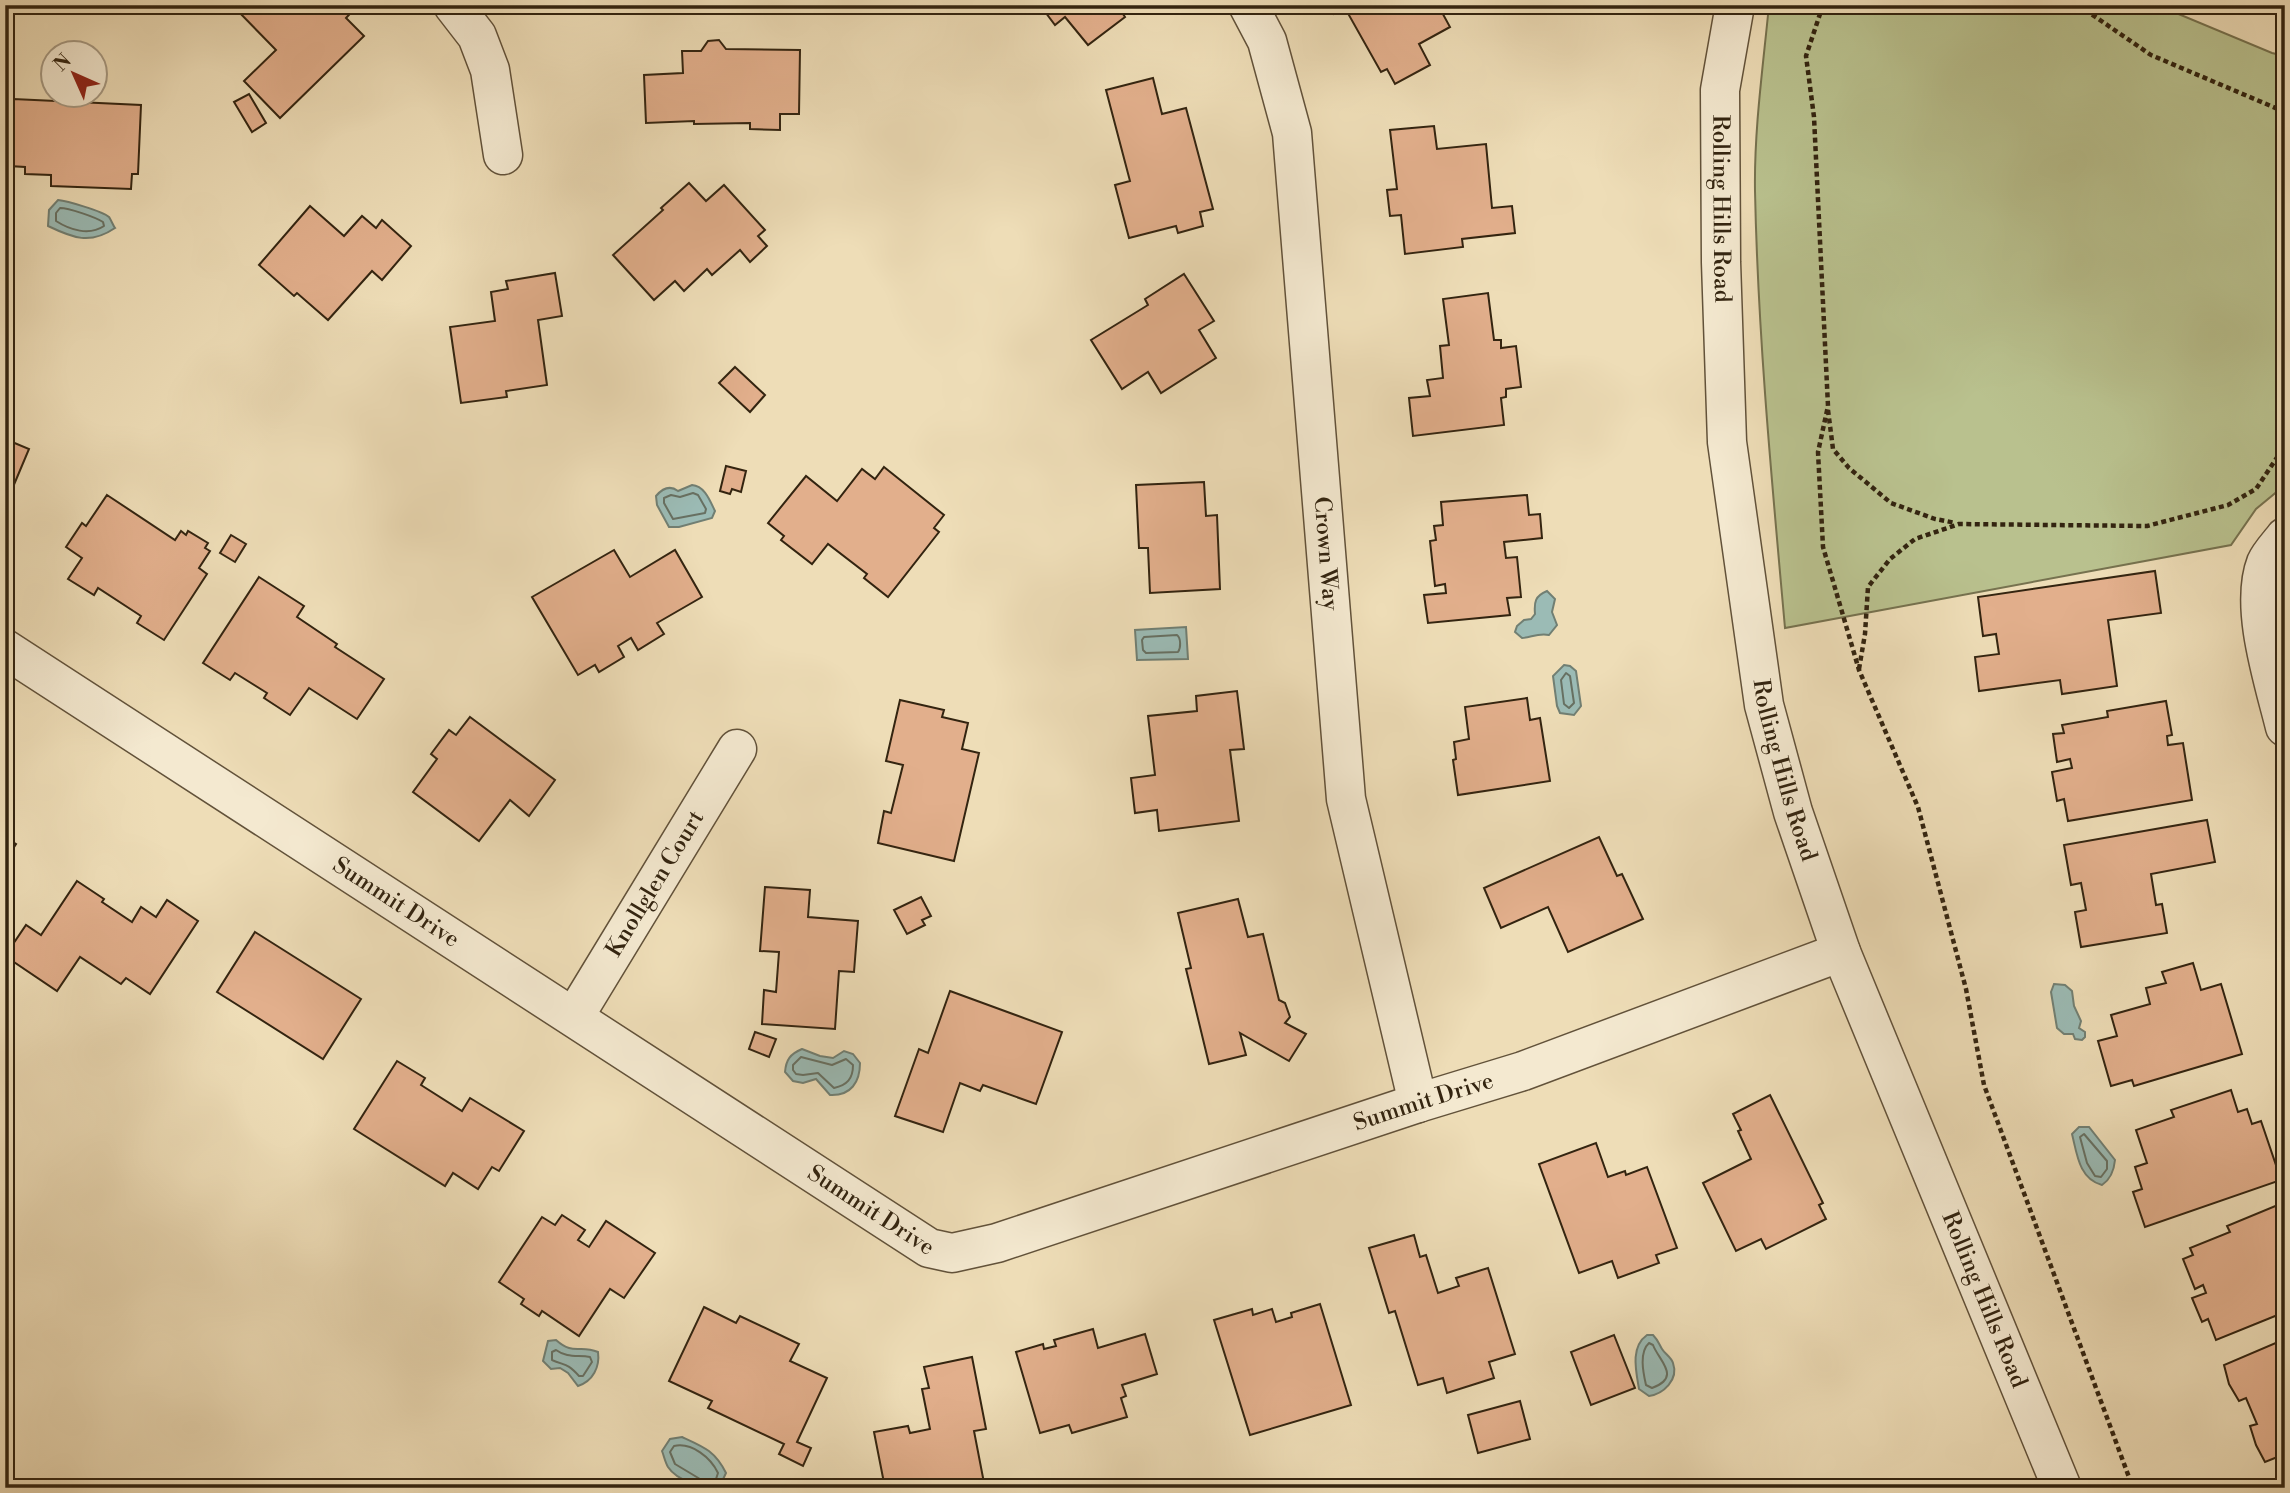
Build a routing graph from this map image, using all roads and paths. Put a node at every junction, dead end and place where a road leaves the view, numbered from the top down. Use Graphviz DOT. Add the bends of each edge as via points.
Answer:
graph roads {
  1 [pos="453,5"];
  2 [pos="1248,5"];
  3 [pos="1735,5"];
  4 [pos="1823,5"];
  5 [pos="2078,5"];
  6 [pos="2285,112"];
  7 [pos="503,156"];
  8 [pos="2285,399"];
  9 [pos="1828,406"];
  10 [pos="1959,524"];
  11 [pos="2285,537"];
  12 [pos="5,649"];
  13 [pos="1858,670"];
  14 [pos="2285,727"];
  15 [pos="737,749"];
  16 [pos="1841,952"];
  17 [pos="574,1017"];
  18 [pos="1418,1103"];
  19 [pos="2062,1488"];
  20 [pos="2133,1488"];
  1 -- 7 [label="street" via="477,36 490,70"];
  2 -- 18 [label="street, Crown Way" via="1267,41 1292,133 1346,799"];
  3 -- 16 [label="street, Rolling Hills Road" via="1720,90 1727,442 1764,705 1793,811"];
  4 -- 9 [label="path" via="1806,56 1814,117"];
  5 -- 6 [label="path" via="2151,55"];
  8 -- 10 [label="path" via="2278,456 2256,489 2228,505 2147,526"];
  9 -- 10 [label="path" via="1833,449 1849,468 1891,503"];
  9 -- 13 [label="path" via="1818,452 1823,547"];
  10 -- 13 [label="path" via="1915,540 1890,559 1868,587"];
  11 -- 14 [label="street" via="2266,563 2259,605"];
  12 -- 17 [label="street, Summit Drive"];
  13 -- 20 [label="path" via="1918,807 1966,989 1984,1085"];
  15 -- 17 [label="street, Knollglen Court"];
  16 -- 18 [label="street, Summit Drive" via="1523,1072"];
  16 -- 19 [label="street, Rolling Hills Road"];
  17 -- 18 [label="street, Summit Drive" via="929,1248 952,1253"];
}
